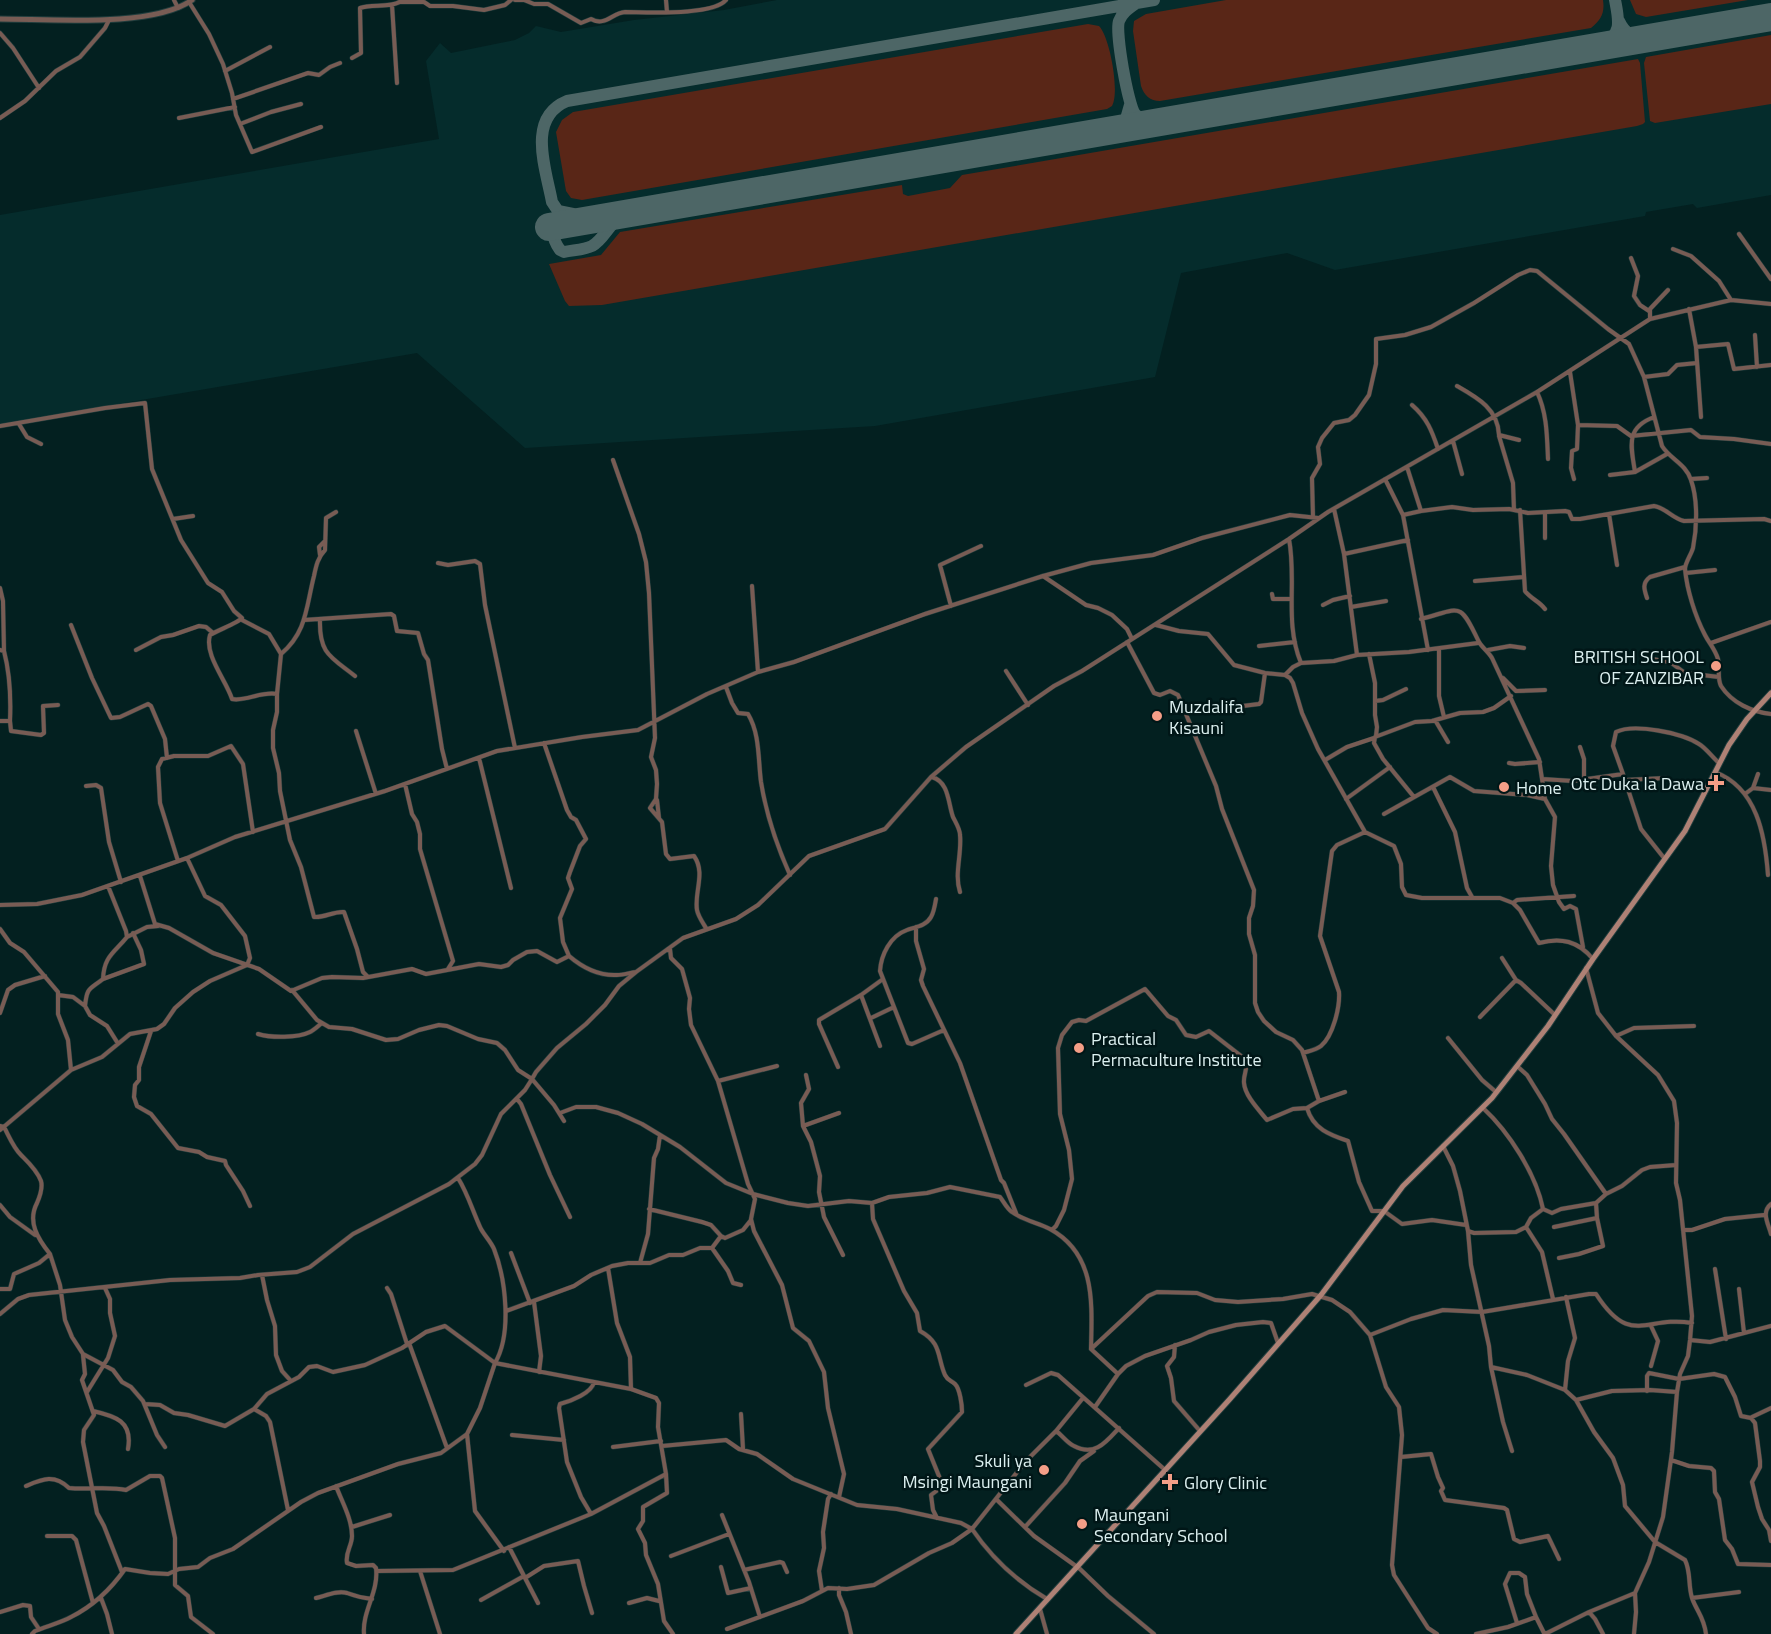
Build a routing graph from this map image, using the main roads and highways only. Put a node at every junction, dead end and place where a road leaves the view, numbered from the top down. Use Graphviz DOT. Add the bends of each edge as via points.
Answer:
graph roads {
  1 [pos="1770,697"];
  2 [pos="1016,1634"];
  1 -- 2 [label="main road" via="1753,711 1735,736 1685,831 1517,1066 1483,1108 1403,1186 1320,1295"];
}
